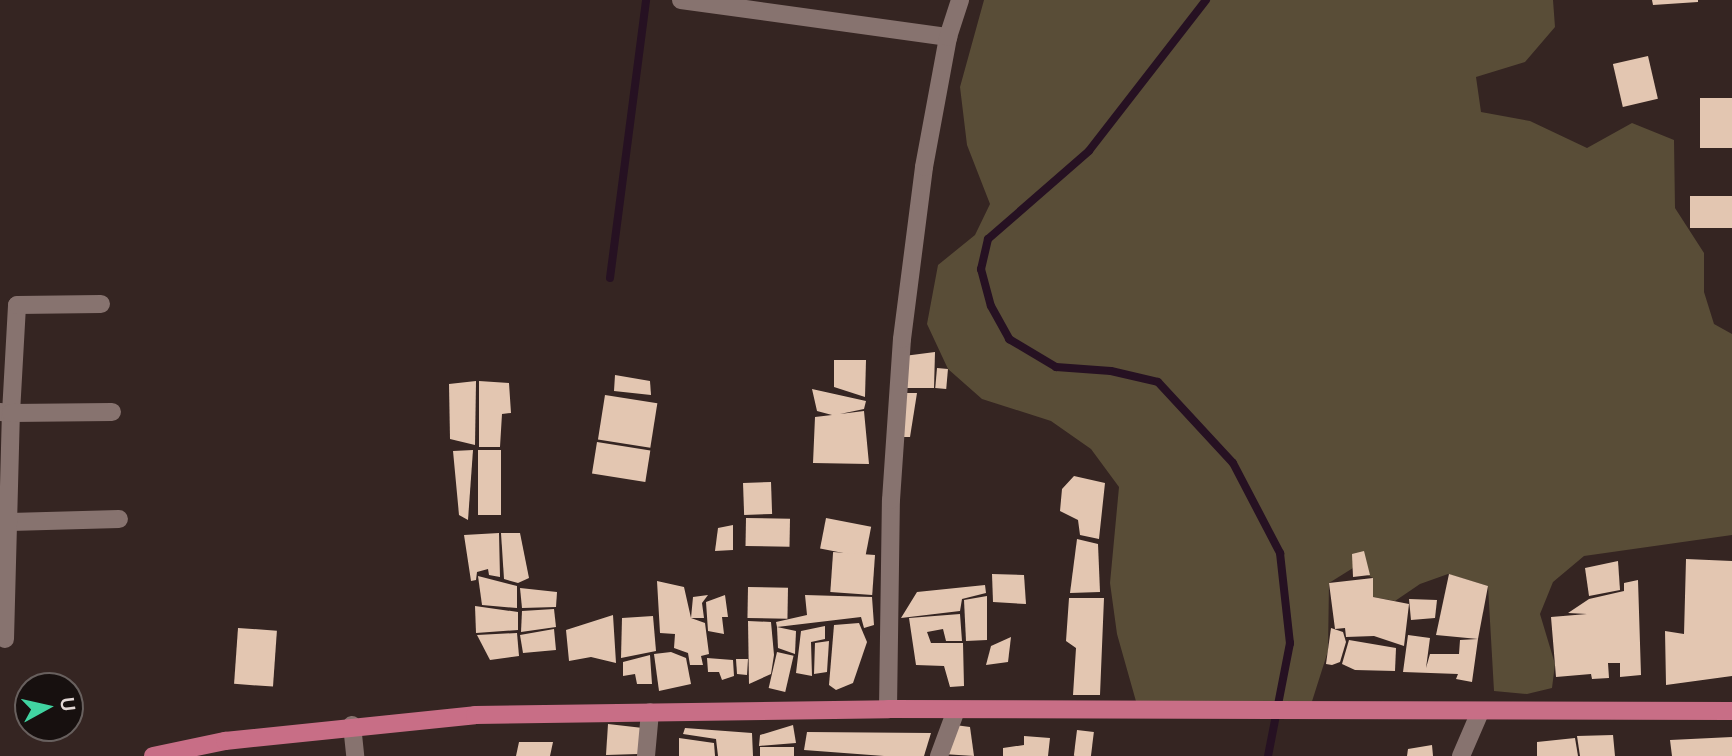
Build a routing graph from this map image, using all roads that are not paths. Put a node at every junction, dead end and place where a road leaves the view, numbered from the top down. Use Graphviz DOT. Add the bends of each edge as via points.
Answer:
graph roads {
  1 [pos="681,0"];
  2 [pos="960,0"];
  3 [pos="948,37"];
  4 [pos="101,304"];
  5 [pos="5,412"];
  6 [pos="112,412"];
  7 [pos="119,519"];
  8 [pos="10,522"];
  9 [pos="5,639"];
  10 [pos="888,709"];
  11 [pos="956,710"];
  12 [pos="1732,711"];
  13 [pos="650,712"];
  14 [pos="1480,712"];
  15 [pos="352,725"];
  16 [pos="153,756"];
  17 [pos="355,756"];
  18 [pos="646,756"];
  19 [pos="939,756"];
  20 [pos="1461,756"];
  1 -- 3 [label="street"];
  2 -- 3 [label="street"];
  3 -- 10 [label="street" via="902,339 891,500"];
  4 -- 5 [label="street" via="17,304"];
  5 -- 6 [label="street"];
  5 -- 8 [label="street"];
  7 -- 8 [label="street"];
  8 -- 9 [label="street"];
  10 -- 11 [label="main road"];
  10 -- 13 [label="main road"];
  11 -- 14 [label="main road"];
  11 -- 19 [label="street"];
  12 -- 14 [label="main road"];
  13 -- 15 [label="main road" via="475,715"];
  13 -- 18 [label="street"];
  14 -- 20 [label="street"];
  15 -- 16 [label="main road" via="225,741"];
  15 -- 17 [label="street"];
}
